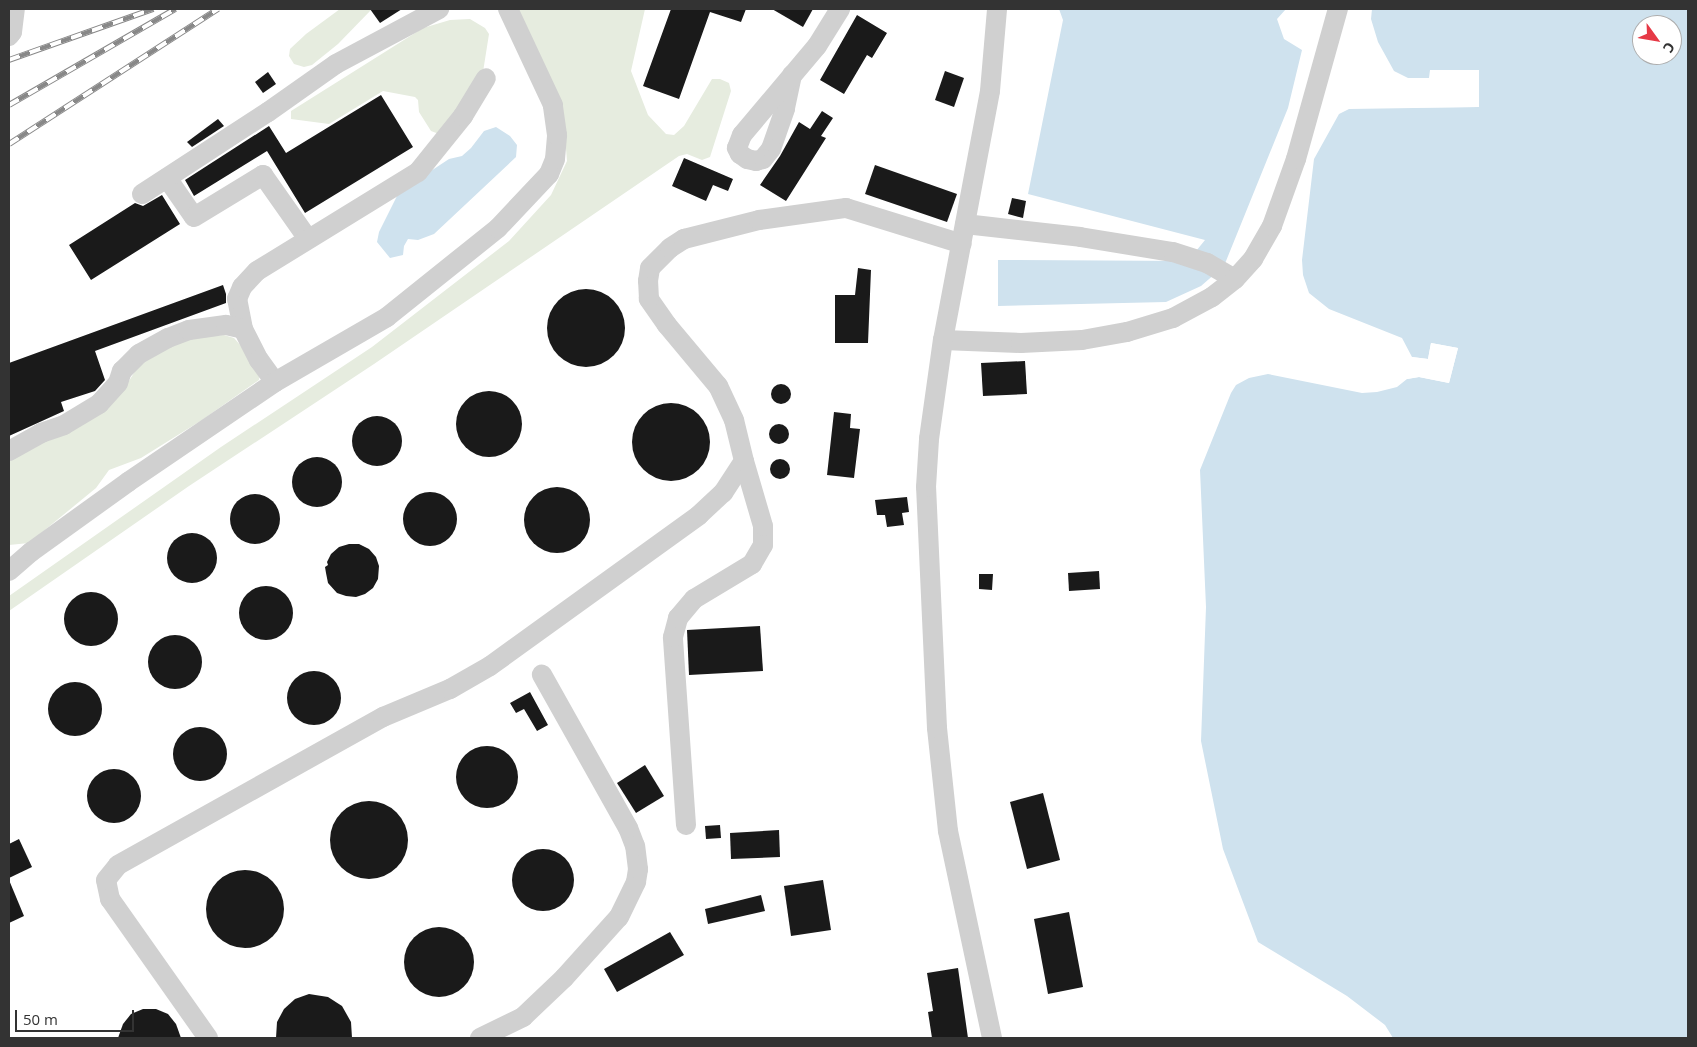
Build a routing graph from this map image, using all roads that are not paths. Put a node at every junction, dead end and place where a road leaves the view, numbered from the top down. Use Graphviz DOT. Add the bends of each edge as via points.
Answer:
graph roads {
  1 [pos="15,9"];
  2 [pos="439,9"];
  3 [pos="508,9"];
  4 [pos="840,9"];
  5 [pos="997,9"];
  6 [pos="1338,9"];
  7 [pos="9,36"];
  8 [pos="792,75"];
  9 [pos="486,78"];
  10 [pos="167,178"];
  11 [pos="142,194"];
  12 [pos="965,224"];
  13 [pos="308,240"];
  14 [pos="962,244"];
  15 [pos="1235,279"];
  16 [pos="243,329"];
  17 [pos="942,340"];
  18 [pos="274,382"];
  19 [pos="9,451"];
  20 [pos="744,461"];
  21 [pos="9,552"];
  22 [pos="31,552"];
  23 [pos="9,571"];
  24 [pos="542,675"];
  25 [pos="686,825"];
  26 [pos="208,1038"];
  27 [pos="480,1038"];
  28 [pos="992,1038"];
  1 -- 7 [label="street"];
  2 -- 10 [label="street" via="336,64"];
  3 -- 18 [label="street" via="553,105 557,135 555,159 549,174 498,228 387,317"];
  4 -- 8 [label="street" via="817,46"];
  5 -- 12 [label="street" via="990,91"];
  6 -- 15 [label="street" via="1296,159 1272,226 1253,259"];
  9 -- 13 [label="street" via="464,116 418,172"];
  10 -- 11 [label="street"];
  10 -- 13 [label="street" via="194,217 263,175"];
  12 -- 14 [label="street"];
  12 -- 15 [label="street" via="1080,237 1172,252 1207,263"];
  13 -- 16 [label="street" via="257,271 242,287 237,299"];
  14 -- 17 [label="street"];
  14 -- 20 [label="street" via="846,208 759,220 684,239 670,248 650,268 649,299 718,386 734,420"];
  15 -- 17 [label="street" via="1212,297 1173,318 1127,332 1082,340 1021,343"];
  16 -- 18 [label="street"];
  16 -- 19 [label="street" via="226,325 189,330 152,346 130,362 118,383 99,404"];
  17 -- 28 [label="street" via="926,487 937,728 948,831"];
  18 -- 22 [label="street"];
  20 -- 25 [label="street" via="763,526 763,545 752,564 694,598 678,618 673,637"];
  20 -- 26 [label="street" via="723,493 699,515 490,666 450,690 383,716 118,865 106,880 110,899"];
  21 -- 22 [label="street"];
  22 -- 23 [label="street"];
  24 -- 27 [label="street" via="628,828 635,846 636,882 619,918 564,978 523,1017"];
}
